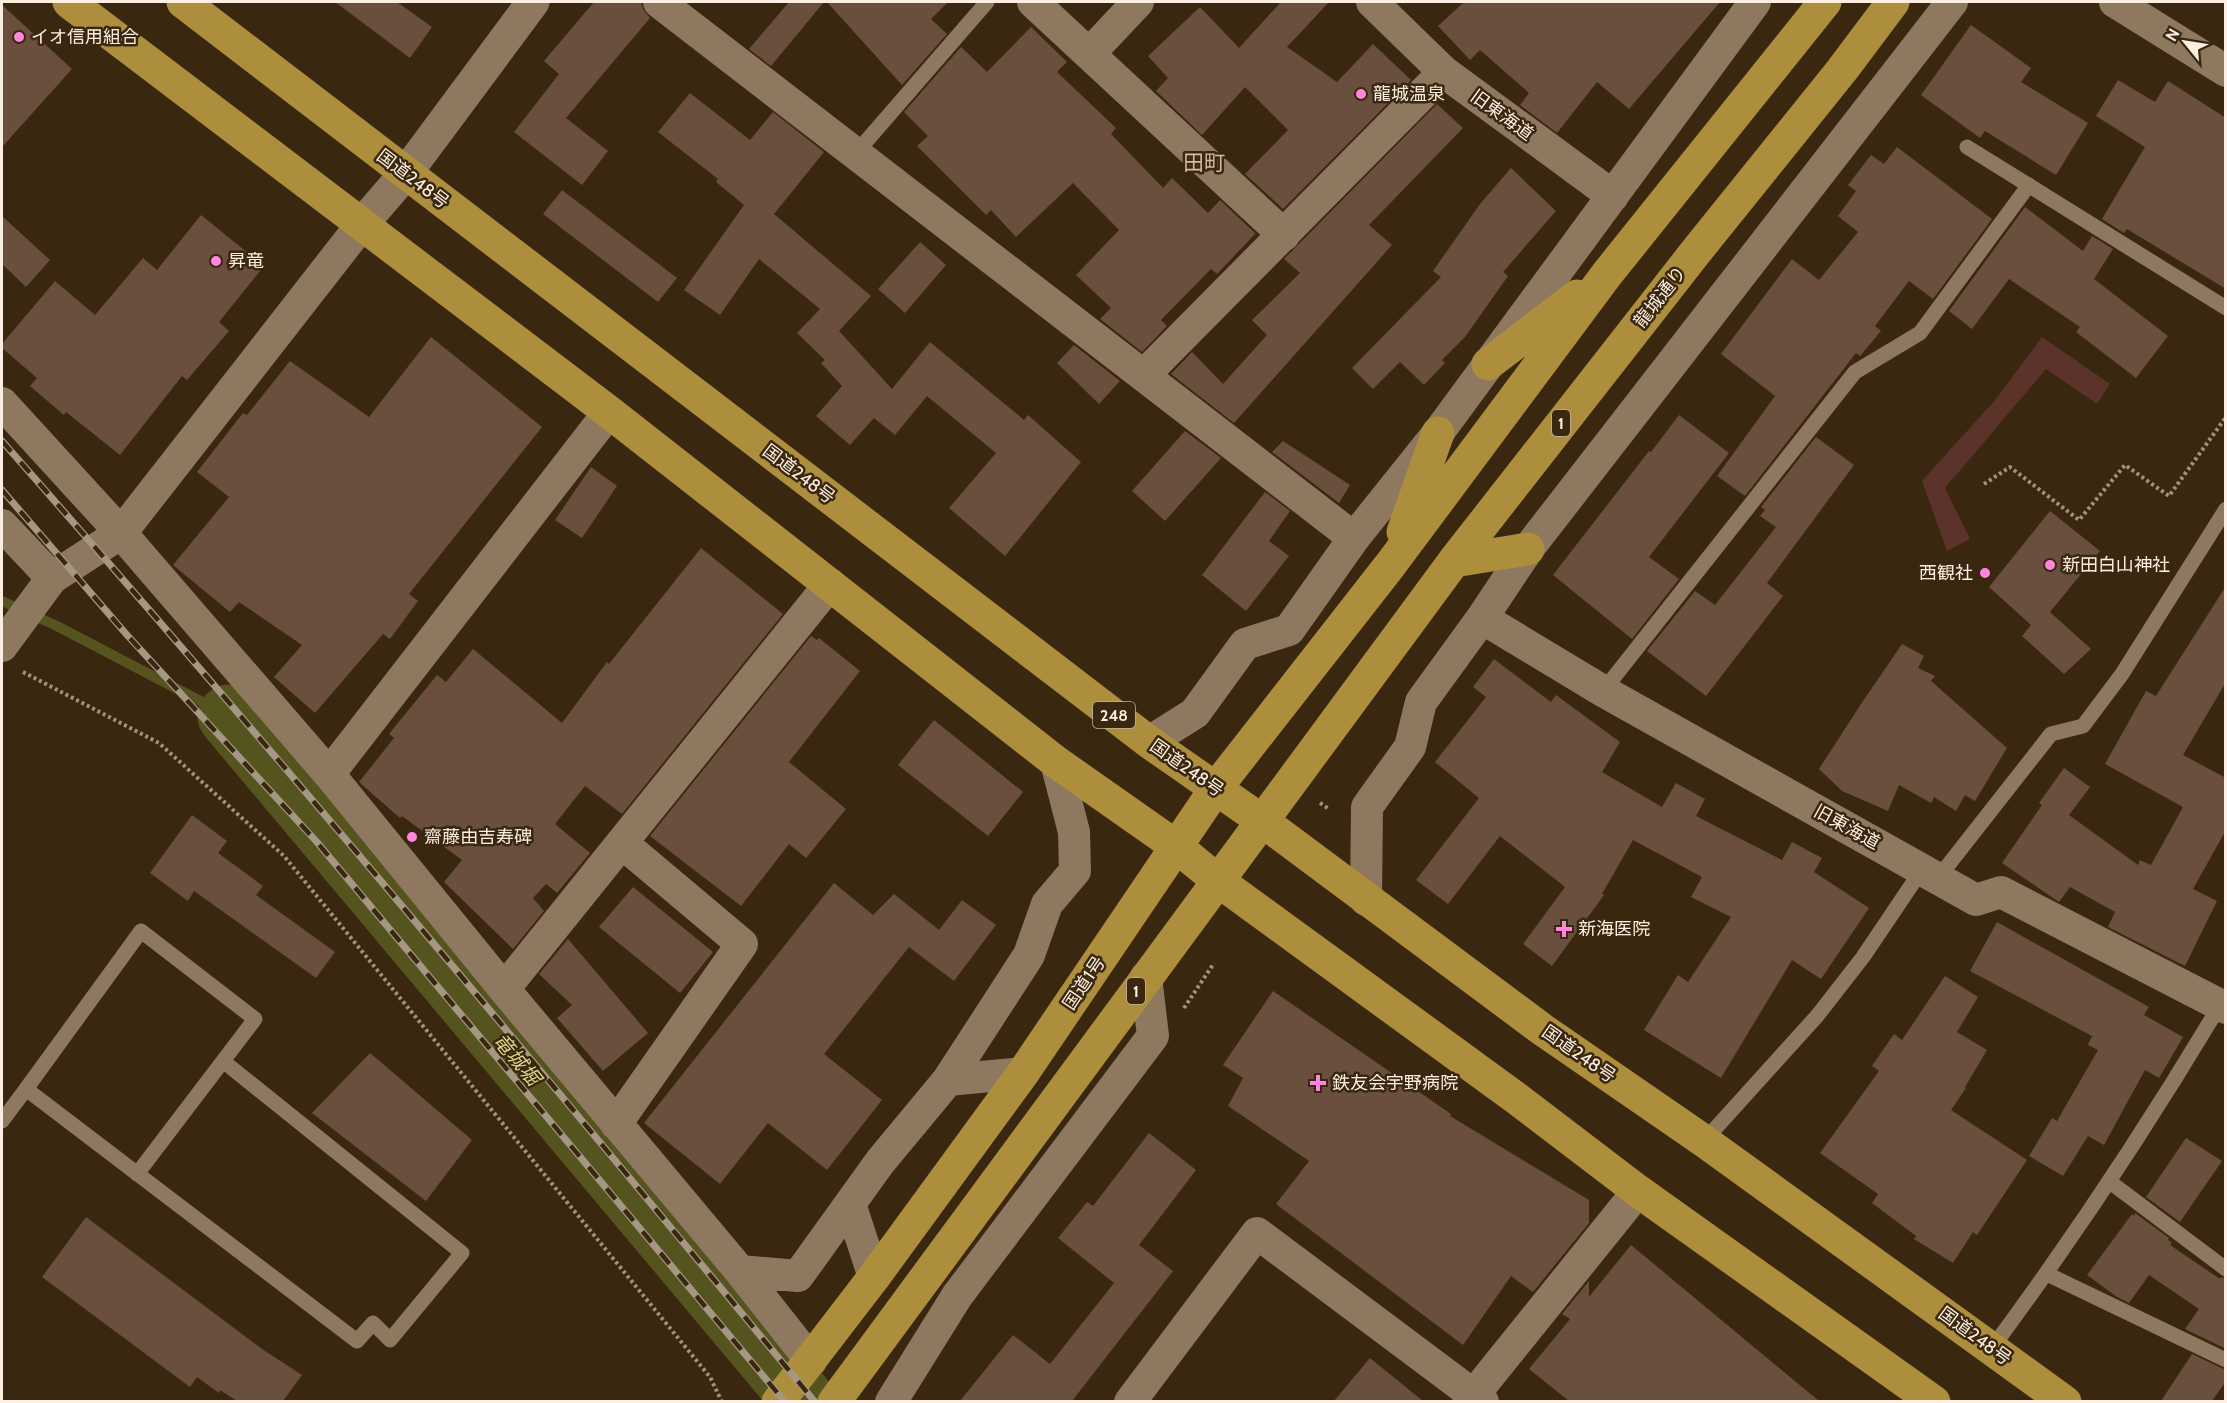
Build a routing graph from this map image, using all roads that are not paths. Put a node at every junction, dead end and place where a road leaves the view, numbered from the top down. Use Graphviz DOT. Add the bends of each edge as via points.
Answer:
graph roads {
  1 [pos="69,2"];
  2 [pos="183,2"];
  3 [pos="533,2"];
  4 [pos="659,2"];
  5 [pos="987,2"];
  6 [pos="1033,2"];
  7 [pos="1138,2"];
  8 [pos="1372,2"];
  9 [pos="1825,2"];
  10 [pos="1893,2"];
  11 [pos="1952,2"];
  12 [pos="2115,2"];
  13 [pos="1749,3"];
  14 [pos="1089,54"];
  15 [pos="2226,71"];
  16 [pos="1444,72"];
  17 [pos="1967,147"];
  18 [pos="856,153"];
  19 [pos="406,173"];
  20 [pos="2029,185"];
  21 [pos="1613,196"];
  22 [pos="362,224"];
  23 [pos="1284,235"];
  24 [pos="1607,274"];
  25 [pos="2226,308"];
  26 [pos="1488,364"];
  27 [pos="1144,375"];
  28 [pos="2,403"];
  29 [pos="609,412"];
  30 [pos="1438,433"];
  31 [pos="2226,509"];
  32 [pos="121,533"];
  33 [pos="7,535"];
  34 [pos="1354,538"];
  35 [pos="1528,549"];
  36 [pos="1454,561"];
  37 [pos="1391,564"];
  38 [pos="52,578"];
  39 [pos="830,584"];
  40 [pos="1482,618"];
  41 [pos="2,646"];
  42 [pos="1603,691"];
  43 [pos="1149,742"];
  44 [pos="1056,762"];
  45 [pos="329,774"];
  46 [pos="1216,788"];
  47 [pos="1261,820"];
  48 [pos="622,843"];
  49 [pos="1177,847"];
  50 [pos="1931,873"];
  51 [pos="1217,880"];
  52 [pos="1366,900"];
  53 [pos="1146,977"];
  54 [pos="504,989"];
  55 [pos="2224,1002"];
  56 [pos="223,1061"];
  57 [pos="1023,1072"];
  58 [pos="1073,1078"];
  59 [pos="948,1080"];
  60 [pos="26,1089"];
  61 [pos="2,1121"];
  62 [pos="616,1124"];
  63 [pos="1074,1141"];
  64 [pos="1704,1141"];
  65 [pos="137,1174"];
  66 [pos="2110,1182"];
  67 [pos="1638,1191"];
  68 [pos="850,1204"];
  69 [pos="2226,1269"];
  70 [pos="740,1271"];
  71 [pos="2047,1274"];
  72 [pos="873,1277"];
  73 [pos="957,1296"];
  74 [pos="907,1302"];
  75 [pos="1992,1347"];
  76 [pos="2226,1360"];
  77 [pos="811,1361"];
  78 [pos="838,1395"];
  79 [pos="1475,1399"];
  80 [pos="778,1401"];
  81 [pos="891,1401"];
  82 [pos="1130,1401"];
  83 [pos="1934,1401"];
  84 [pos="2065,1401"];
  1 -- 22 [label="highway"];
  2 -- 19 [label="highway, 国道248号 / 248"];
  3 -- 19 [label="street"];
  4 -- 18 [label="street"];
  5 -- 18 [label="lane"];
  6 -- 14 [label="street"];
  7 -- 14 [label="street"];
  8 -- 16 [label="street, 旧東海道"];
  9 -- 24 [label="highway"];
  10 -- 36 [label="highway, 龍城通り / 1"];
  11 -- 35 [label="street"];
  12 -- 15 [label="street"];
  13 -- 21 [label="street"];
  14 -- 23 [label="street"];
  16 -- 21 [label="street, 旧東海道"];
  16 -- 23 [label="street"];
  17 -- 20 [label="lane"];
  18 -- 27 [label="street"];
  19 -- 22 [label="street"];
  19 -- 43 [label="highway, 国道248号 / 248"];
  20 -- 25 [label="lane"];
  20 -- 42 [label="lane" via="1920,333 1855,372"];
  21 -- 26 [label="street"];
  22 -- 29 [label="highway"];
  22 -- 32 [label="street"];
  23 -- 27 [label="street"];
  24 -- 26 [label="highway"];
  24 -- 37 [label="highway"];
  26 -- 30 [label="street"];
  27 -- 34 [label="street"];
  28 -- 32 [label="street"];
  29 -- 39 [label="highway"];
  29 -- 45 [label="street"];
  30 -- 34 [label="street"];
  30 -- 37 [label="highway"];
  31 -- 50 [label="lane" via="2122,674 2083,726 2051,734"];
  32 -- 38 [label="street"];
  32 -- 45 [label="street"];
  33 -- 38 [label="street"];
  34 -- 43 [label="street" via="1289,630 1245,644 1195,712"];
  35 -- 36 [label="highway"];
  35 -- 40 [label="street"];
  36 -- 47 [label="highway, 龍城通り / 1"];
  37 -- 46 [label="highway, 国道1号"];
  38 -- 41 [label="street"];
  39 -- 44 [label="highway"];
  39 -- 48 [label="street"];
  40 -- 42 [label="street, 旧東海道"];
  40 -- 52 [label="street" via="1421,702 1410,747 1367,807"];
  42 -- 50 [label="street, 旧東海道"];
  43 -- 46 [label="highway, 国道248号 / 248"];
  44 -- 49 [label="highway"];
  44 -- 59 [label="street" via="1074,832 1075,871 1047,904 1029,955"];
  45 -- 54 [label="street"];
  46 -- 47 [label="highway, 国道248号 / 248"];
  46 -- 49 [label="highway, 国道1号"];
  47 -- 51 [label="highway, 1"];
  47 -- 52 [label="highway, 国道248号 / 248"];
  48 -- 54 [label="street"];
  48 -- 62 [label="street" via="742,944"];
  49 -- 51 [label="highway"];
  49 -- 57 [label="highway, 国道1号"];
  50 -- 55 [label="street, 旧東海道" via="1976,900 2001,892"];
  50 -- 64 [label="lane" via="1817,1016"];
  51 -- 53 [label="highway, 1"];
  51 -- 67 [label="highway"];
  52 -- 64 [label="highway, 国道248号 / 248" via="1543,1030"];
  53 -- 58 [label="highway, 1"];
  53 -- 63 [label="street" via="1153,1036"];
  54 -- 62 [label="street"];
  55 -- 66 [label="lane"];
  56 -- 60 [label="lane" via="255,1018 141,931"];
  56 -- 65 [label="lane"];
  56 -- 65 [label="lane" via="462,1253 390,1340 373,1323 357,1341"];
  57 -- 59 [label="street"];
  57 -- 72 [label="highway, 国道1号"];
  58 -- 63 [label="street"];
  58 -- 74 [label="highway, 1"];
  59 -- 68 [label="street"];
  60 -- 61 [label="lane"];
  60 -- 65 [label="lane"];
  62 -- 70 [label="street"];
  63 -- 73 [label="street"];
  64 -- 75 [label="highway, 国道248号 / 248"];
  66 -- 69 [label="lane"];
  66 -- 71 [label="lane"];
  67 -- 79 [label="street"];
  67 -- 83 [label="highway"];
  68 -- 70 [label="street" via="798,1276"];
  68 -- 72 [label="street"];
  70 -- 77 [label="street"];
  71 -- 75 [label="lane"];
  71 -- 76 [label="lane"];
  72 -- 77 [label="highway, 国道1号"];
  73 -- 74 [label="street"];
  73 -- 81 [label="street"];
  74 -- 78 [label="highway, 1"];
  75 -- 84 [label="highway, 国道248号 / 248"];
  77 -- 80 [label="highway, 国道1号"];
  79 -- 82 [label="street" via="1257,1233"];
}
